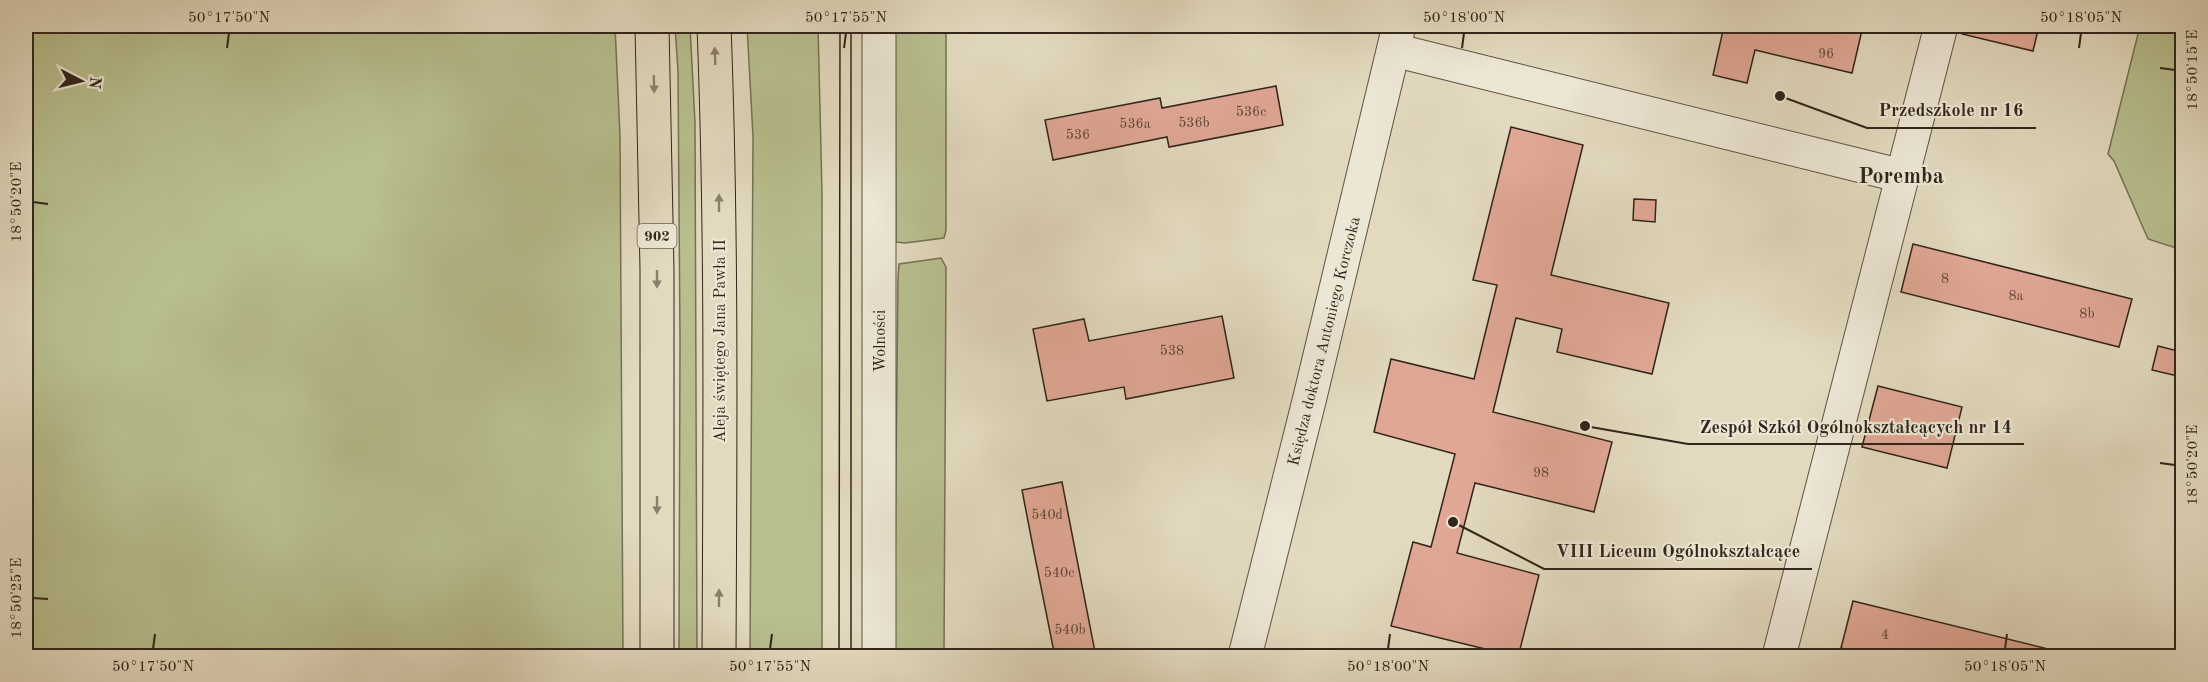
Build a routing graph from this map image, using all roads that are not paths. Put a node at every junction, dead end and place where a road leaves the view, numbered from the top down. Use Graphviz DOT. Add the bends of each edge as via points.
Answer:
graph roads {
  1 [pos="652,26"];
  2 [pos="714,26"];
  3 [pos="879,26"];
  4 [pos="1941,26"];
  5 [pos="1396,38"];
  6 [pos="1902,176"];
  7 [pos="657,657"];
  8 [pos="719,657"];
  9 [pos="879,657"];
  10 [pos="1245,657"];
  11 [pos="1779,657"];
  1 -- 7 [label="main road, 902, one-way" via="657,270"];
  8 -- 2 [label="main road, Aleja świętego Jana Pawła II, one-way" via="720,313"];
  3 -- 9 [label="street, Wolności"];
  4 -- 6 [label="street"];
  5 -- 6 [label="street"];
  5 -- 10 [label="street, Księdza doktora Antoniego Korczoka"];
  6 -- 11 [label="street"];
}
